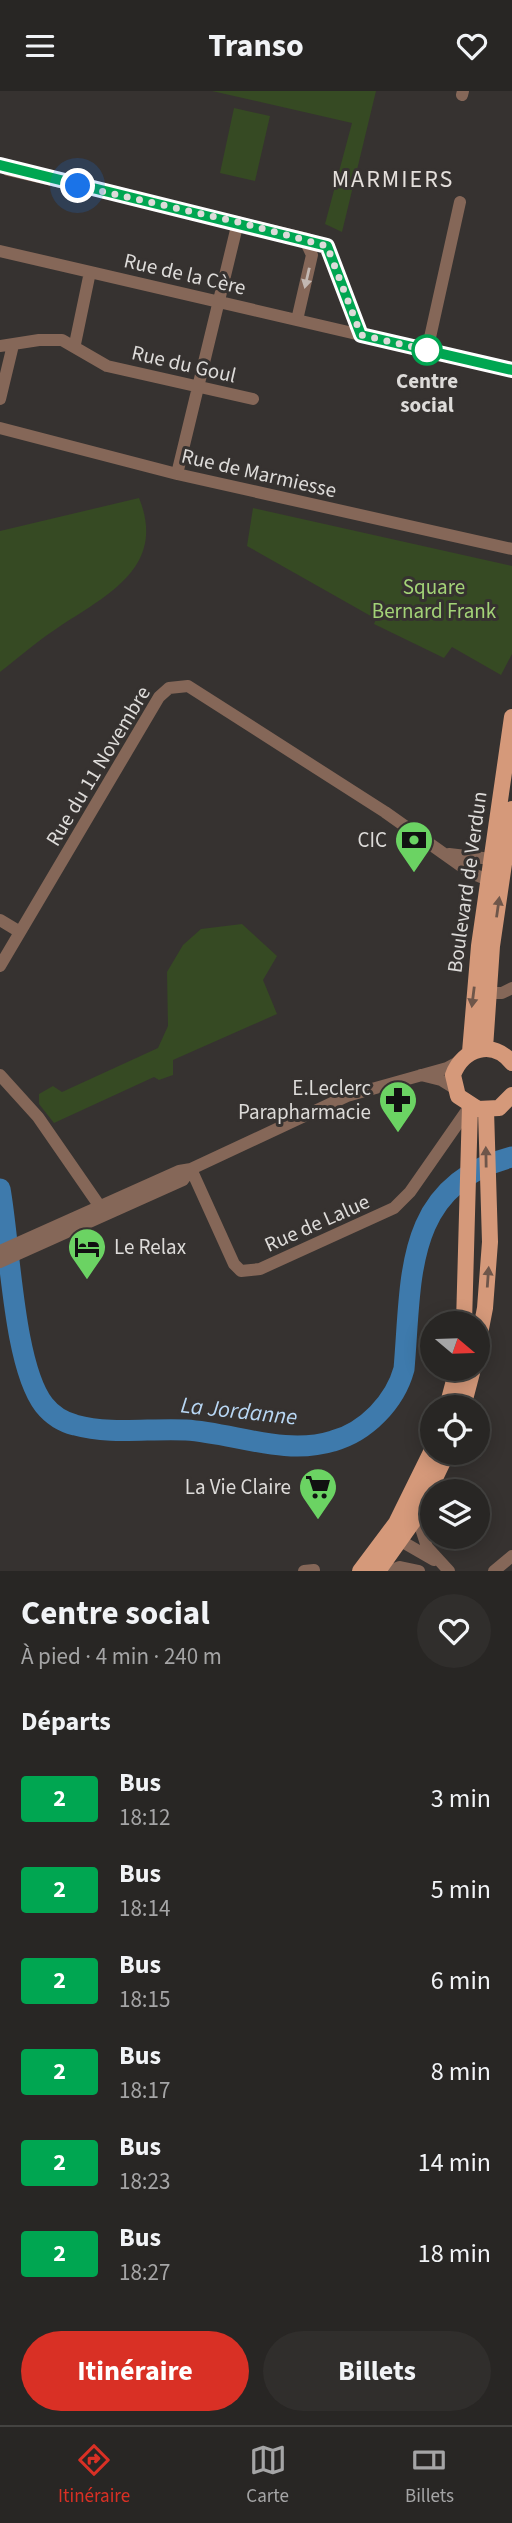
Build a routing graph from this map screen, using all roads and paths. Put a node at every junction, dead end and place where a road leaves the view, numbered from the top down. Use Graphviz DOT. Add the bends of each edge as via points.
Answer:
graph roads {
  1 [pos="0,165"];
  2 [pos="460,202"];
  3 [pos="238,222"];
  4 [pos="304,238"];
  5 [pos="0,251"];
  6 [pos="90,272"];
  7 [pos="219,301"];
  8 [pos="297,320"];
  9 [pos="361,335"];
  10 [pos="75,344"];
  11 [pos="7,345"];
  12 [pos="428,351"];
  13 [pos="512,370"];
  14 [pos="198,387"];
  15 [pos="0,399"];
  16 [pos="253,399"];
  17 [pos="0,428"];
  18 [pos="177,474"];
  19 [pos="512,548"];
  20 [pos="512,717"];
  21 [pos="512,809"];
  22 [pos="447,854"];
  23 [pos="491,859"];
  24 [pos="503,872"];
  25 [pos="488,880"];
  26 [pos="0,920"];
  27 [pos="20,932"];
  28 [pos="0,966"];
  29 [pos="512,988"];
  30 [pos="488,993"];
  31 [pos="472,1054"];
  32 [pos="509,1057"];
  33 [pos="417,1074"];
  34 [pos="0,1075"];
  35 [pos="454,1088"];
  36 [pos="512,1095"];
  37 [pos="470,1106"];
  38 [pos="486,1110"];
  39 [pos="191,1169"];
  40 [pos="103,1211"];
  41 [pos="25,1245"];
  42 [pos="0,1251"];
  43 [pos="0,1262"];
  44 [pos="464,1311"];
  45 [pos="483,1311"];
  46 [pos="427,1465"];
  47 [pos="429,1465"];
  48 [pos="441,1465"];
  49 [pos="417,1516"];
  50 [pos="395,1545"];
  51 [pos="512,1556"];
  52 [pos="370,1567"];
  53 [pos="448,1569"];
  54 [pos="314,1570"];
  55 [pos="417,1570"];
  56 [pos="304,1571"];
  57 [pos="388,1571"];
  58 [pos="494,1571"];
  1 -- 3 [label="street"];
  2 -- 12 [label="street"];
  3 -- 4 [label="street"];
  3 -- 7 [label="street"];
  4 -- 8 [label="street, one-way" via="312,255"];
  4 -- 9 [label="street" via="327,246"];
  5 -- 6 [label="street, Rue de la Cère"];
  6 -- 7 [label="street, Rue de la Cère"];
  6 -- 10 [label="street"];
  7 -- 8 [label="street, Rue de la Cère"];
  7 -- 14 [label="street"];
  8 -- 9 [label="street, Rue de la Cère"];
  9 -- 12 [label="street, Rue de la Cère"];
  10 -- 11 [label="street" via="39,340"];
  10 -- 14 [label="street, Rue du Goul" via="107,366"];
  11 -- 15 [label="street"];
  12 -- 13 [label="street, Rue de la Cère"];
  14 -- 16 [label="street, Rue du Goul"];
  14 -- 18 [label="street"];
  17 -- 18 [label="street, Rue de Marmiesse"];
  18 -- 19 [label="street, Rue de Marmiesse"];
  20 -- 23 [label="main road, Boulevard de Verdun"];
  21 -- 24 [label="main road, Boulevard de Verdun"];
  22 -- 23 [label="street, Rue du 11 Novembre"];
  22 -- 25 [label="street, Rue du 11 Novembre"];
  22 -- 27 [label="street, Rue du 11 Novembre" via="188,686 177,686 159,697"];
  23 -- 24 [label="main road"];
  23 -- 25 [label="main road, Boulevard de Verdun"];
  30 -- 24 [label="main road, Boulevard de Verdun, one-way"];
  25 -- 31 [label="main road, Boulevard de Verdun, one-way" via="472,1009"];
  26 -- 27 [label="street"];
  27 -- 28 [label="street, Rue du 11 Novembre"];
  29 -- 30 [label="street"];
  30 -- 31 [label="main road, Boulevard de Verdun"];
  31 -- 32 [label="main road"];
  31 -- 33 [label="street" via="447,1068"];
  31 -- 35 [label="main road" via="453,1075"];
  33 -- 35 [label="street"];
  33 -- 39 [label="street" via="330,1104"];
  34 -- 40 [label="street" via="38,1117"];
  35 -- 37 [label="main road"];
  36 -- 38 [label="main road" via="499,1108"];
  37 -- 38 [label="main road"];
  37 -- 39 [label="street, Rue de Lalue" via="394,1208 249,1272 234,1264"];
  37 -- 44 [label="main road"];
  45 -- 38 [label="main road, one-way" via="488,1280"];
  39 -- 40 [label="street"];
  40 -- 41 [label="street"];
  41 -- 42 [label="street"];
  41 -- 43 [label="street"];
  46 -- 52 [label="main road"];
  47 -- 50 [label="main road"];
  48 -- 49 [label="main road"];
  49 -- 50 [label="main road"];
  49 -- 53 [label="street" via="427,1547"];
  50 -- 52 [label="main road"];
  50 -- 53 [label="street"];
  50 -- 55 [label="street"];
  51 -- 58 [label="street"];
  54 -- 56 [label="street"];
  55 -- 57 [label="street" via="400,1567"];
}
